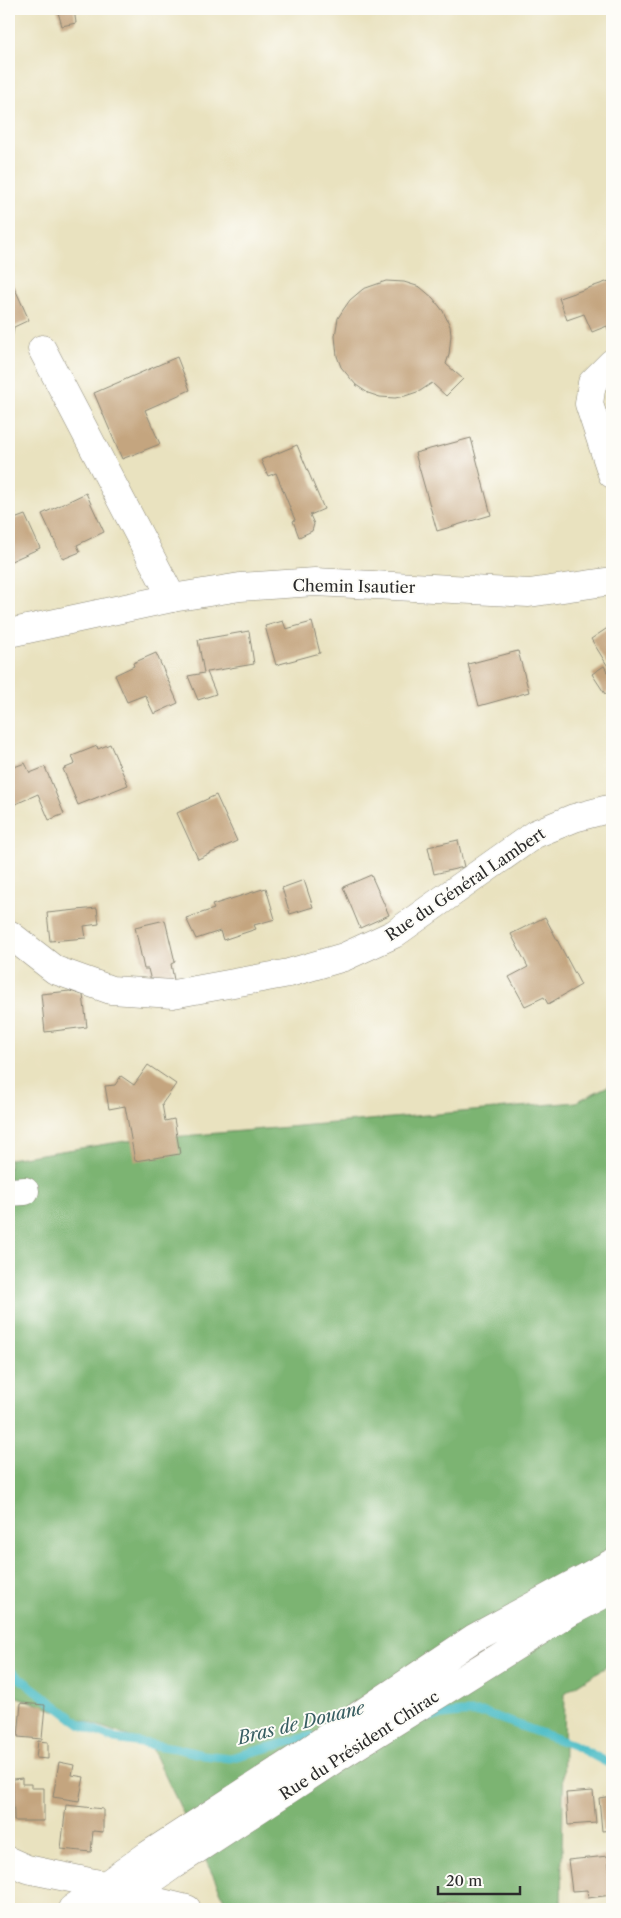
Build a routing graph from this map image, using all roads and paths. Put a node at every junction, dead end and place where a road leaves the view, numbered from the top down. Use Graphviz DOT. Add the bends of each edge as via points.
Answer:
graph roads {
  1 [pos="42,349"];
  2 [pos="612,363"];
  3 [pos="612,474"];
  4 [pos="612,581"];
  5 [pos="172,598"];
  6 [pos="9,633"];
  7 [pos="612,808"];
  8 [pos="9,934"];
  9 [pos="612,1563"];
  10 [pos="612,1590"];
  11 [pos="9,1861"];
  12 [pos="115,1896"];
  13 [pos="72,1909"];
  14 [pos="187,1909"];
  1 -- 5 [label="main road"];
  2 -- 3 [label="main road" via="592,383 589,404"];
  4 -- 5 [label="main road, Chemin Isautier" via="529,593 315,582 240,587"];
  5 -- 6 [label="main road, Chemin Isautier"];
  7 -- 8 [label="main road, Rue du Général Lambert" via="574,818 535,834 394,934 344,957 289,973 173,994 111,990 55,970"];
  9 -- 12 [label="main road, Rue du Président Chirac" via="474,1638 299,1758"];
  10 -- 12 [label="main road, Rue du Président Chirac" via="572,1610"];
  11 -- 12 [label="main road"];
  12 -- 13 [label="main road, Rue du Président Chirac"];
  12 -- 14 [label="main road"];
}
